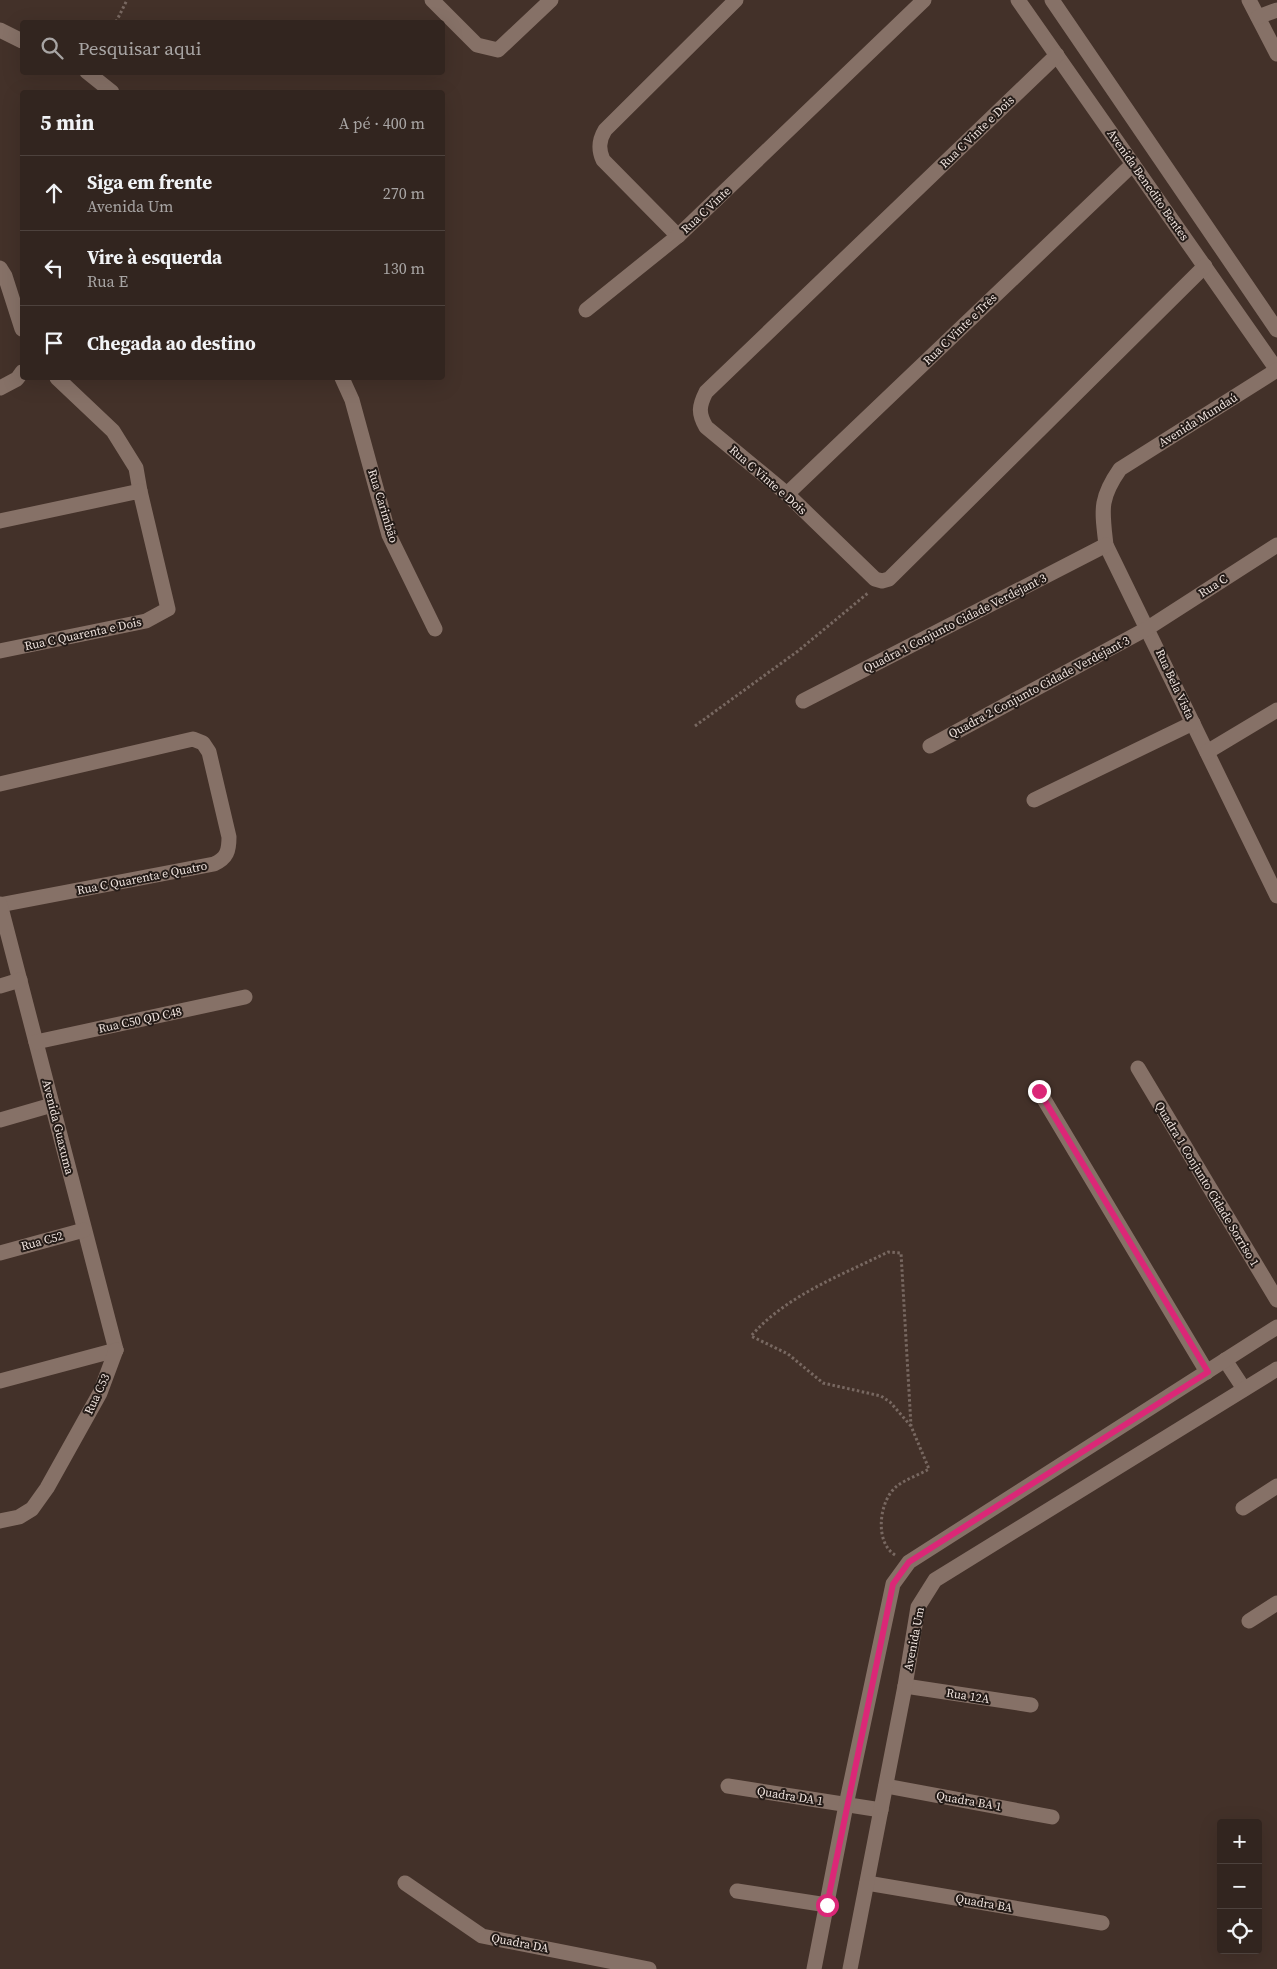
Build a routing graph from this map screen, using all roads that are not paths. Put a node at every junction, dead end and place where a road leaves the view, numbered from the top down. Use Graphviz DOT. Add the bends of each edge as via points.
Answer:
graph roads {
  1 [pos="432,0"];
  2 [pos="551,0"];
  3 [pos="736,0"];
  4 [pos="924,0"];
  5 [pos="1018,0"];
  6 [pos="1052,0"];
  7 [pos="1249,0"];
  8 [pos="1277,10"];
  9 [pos="1258,17"];
  10 [pos="0,30"];
  11 [pos="20,40"];
  12 [pos="1277,54"];
  13 [pos="1057,55"];
  14 [pos="91,75"];
  15 [pos="110,90"];
  16 [pos="1133,164"];
  17 [pos="678,236"];
  18 [pos="1205,266"];
  19 [pos="0,268"];
  20 [pos="586,310"];
  21 [pos="20,323"];
  22 [pos="1277,330"];
  23 [pos="1277,370"];
  24 [pos="20,374"];
  25 [pos="59,380"];
  26 [pos="343,380"];
  27 [pos="0,388"];
  28 [pos="1120,469"];
  29 [pos="140,491"];
  30 [pos="787,494"];
  31 [pos="0,521"];
  32 [pos="1106,544"];
  33 [pos="1277,545"];
  34 [pos="1148,628"];
  35 [pos="435,629"];
  36 [pos="0,652"];
  37 [pos="803,700"];
  38 [pos="1277,710"];
  39 [pos="1193,723"];
  40 [pos="930,746"];
  41 [pos="1208,752"];
  42 [pos="0,784"];
  43 [pos="1034,800"];
  44 [pos="1277,896"];
  45 [pos="0,905"];
  46 [pos="20,980"];
  47 [pos="0,986"];
  48 [pos="245,998"];
  49 [pos="36,1042"];
  50 [pos="1138,1068"];
  51 [pos="1039,1091"];
  52 [pos="52,1105"];
  53 [pos="0,1120"];
  54 [pos="84,1230"];
  55 [pos="0,1253"];
  56 [pos="1277,1300"];
  57 [pos="1277,1327"];
  58 [pos="116,1350"];
  59 [pos="1226,1360"];
  60 [pos="1277,1368"];
  61 [pos="1208,1372"];
  62 [pos="0,1381"];
  63 [pos="1244,1389"];
  64 [pos="1277,1486"];
  65 [pos="1243,1508"];
  66 [pos="0,1521"];
  67 [pos="1277,1603"];
  68 [pos="1249,1621"];
  69 [pos="905,1686"];
  70 [pos="1031,1706"];
  71 [pos="728,1786"];
  72 [pos="886,1786"];
  73 [pos="846,1805"];
  74 [pos="881,1810"];
  75 [pos="1052,1817"];
  76 [pos="405,1883"];
  77 [pos="867,1883"];
  78 [pos="737,1891"];
  79 [pos="827,1905"];
  80 [pos="1102,1923"];
  81 [pos="649,1969"];
  82 [pos="814,1969"];
  83 [pos="850,1969"];
  1 -- 2 [label="street" via="477,45 498,50"];
  3 -- 17 [label="street, Rua C Vinte" via="600,138 602,160"];
  4 -- 17 [label="street, Rua C Vinte"];
  5 -- 13 [label="street, Avenida Benedito Bentes"];
  6 -- 22 [label="street, Avenida Benedito Bentes"];
  7 -- 9 [label="street"];
  8 -- 9 [label="street"];
  9 -- 12 [label="street"];
  10 -- 11 [label="street"];
  13 -- 16 [label="street, Avenida Benedito Bentes"];
  13 -- 30 [label="street, Rua C Vinte e Dois" via="706,392 699,414 706,427"];
  14 -- 15 [label="street"];
  16 -- 18 [label="street, Avenida Benedito Bentes"];
  16 -- 30 [label="street, Rua C Vinte e Três"];
  17 -- 20 [label="street"];
  18 -- 23 [label="street, Avenida Benedito Bentes"];
  18 -- 30 [label="street, Rua C Vinte e Dois" via="889,579 882,582 875,579"];
  19 -- 21 [label="street"];
  23 -- 28 [label="street, Avenida Mundaú"];
  24 -- 27 [label="street"];
  25 -- 29 [label="street" via="113,431 136,468"];
  26 -- 35 [label="street, Rua Carimbão" via="352,400 389,535"];
  28 -- 32 [label="street, Rua Bela Vista" via="1107,488 1102,512"];
  29 -- 31 [label="street"];
  29 -- 36 [label="street, Rua C Quarenta e Dois" via="168,609 146,621"];
  32 -- 34 [label="street, Rua Bela Vista"];
  32 -- 37 [label="street, Quadra 1 Conjunto Cidade Verdejant 3"];
  33 -- 34 [label="street, Rua C"];
  34 -- 39 [label="street, Rua Bela Vista"];
  34 -- 40 [label="street, Quadra 2 Conjunto Cidade Verdejant 3"];
  38 -- 41 [label="street"];
  39 -- 41 [label="street, Rua Bela Vista"];
  39 -- 43 [label="street"];
  41 -- 44 [label="street, Rua Bela Vista"];
  42 -- 45 [label="street, Rua C Quarenta e Quatro" via="193,740 203,743 209,752 229,850 223,860 214,864"];
  45 -- 46 [label="street, Avenida Guaxuma"];
  46 -- 47 [label="street"];
  46 -- 49 [label="street, Avenida Guaxuma"];
  48 -- 49 [label="street, Rua C50 QD C48"];
  49 -- 52 [label="street, Avenida Guaxuma"];
  50 -- 56 [label="street, Quadra 1 Conjunto Cidade Sorriso 1"];
  51 -- 61 [label="street"];
  52 -- 53 [label="street"];
  52 -- 54 [label="street, Avenida Guaxuma"];
  54 -- 55 [label="street, Rua C52"];
  54 -- 58 [label="street, Avenida Guaxuma"];
  57 -- 59 [label="street"];
  58 -- 62 [label="street, Rua C53"];
  58 -- 66 [label="street, Rua C53" via="100,1393 32,1509 19,1517"];
  59 -- 61 [label="street"];
  59 -- 63 [label="street"];
  60 -- 63 [label="street, Avenida Um"];
  61 -- 73 [label="street" via="909,1562 893,1584"];
  63 -- 69 [label="street, Avenida Um" via="935,1580 918,1607"];
  64 -- 65 [label="street"];
  67 -- 68 [label="street"];
  69 -- 70 [label="street, Rua 12A"];
  69 -- 72 [label="street, Avenida Um"];
  71 -- 73 [label="street, Quadra DA 1"];
  72 -- 74 [label="street, Avenida Um"];
  72 -- 75 [label="street, Quadra BA 1"];
  73 -- 74 [label="street, Quadra DA 1"];
  73 -- 79 [label="street"];
  74 -- 77 [label="street, Avenida Um"];
  76 -- 81 [label="street, Quadra DA" via="482,1936"];
  77 -- 80 [label="street, Quadra BA"];
  77 -- 83 [label="street, Avenida Um"];
  78 -- 79 [label="street"];
  79 -- 82 [label="street"];
}
